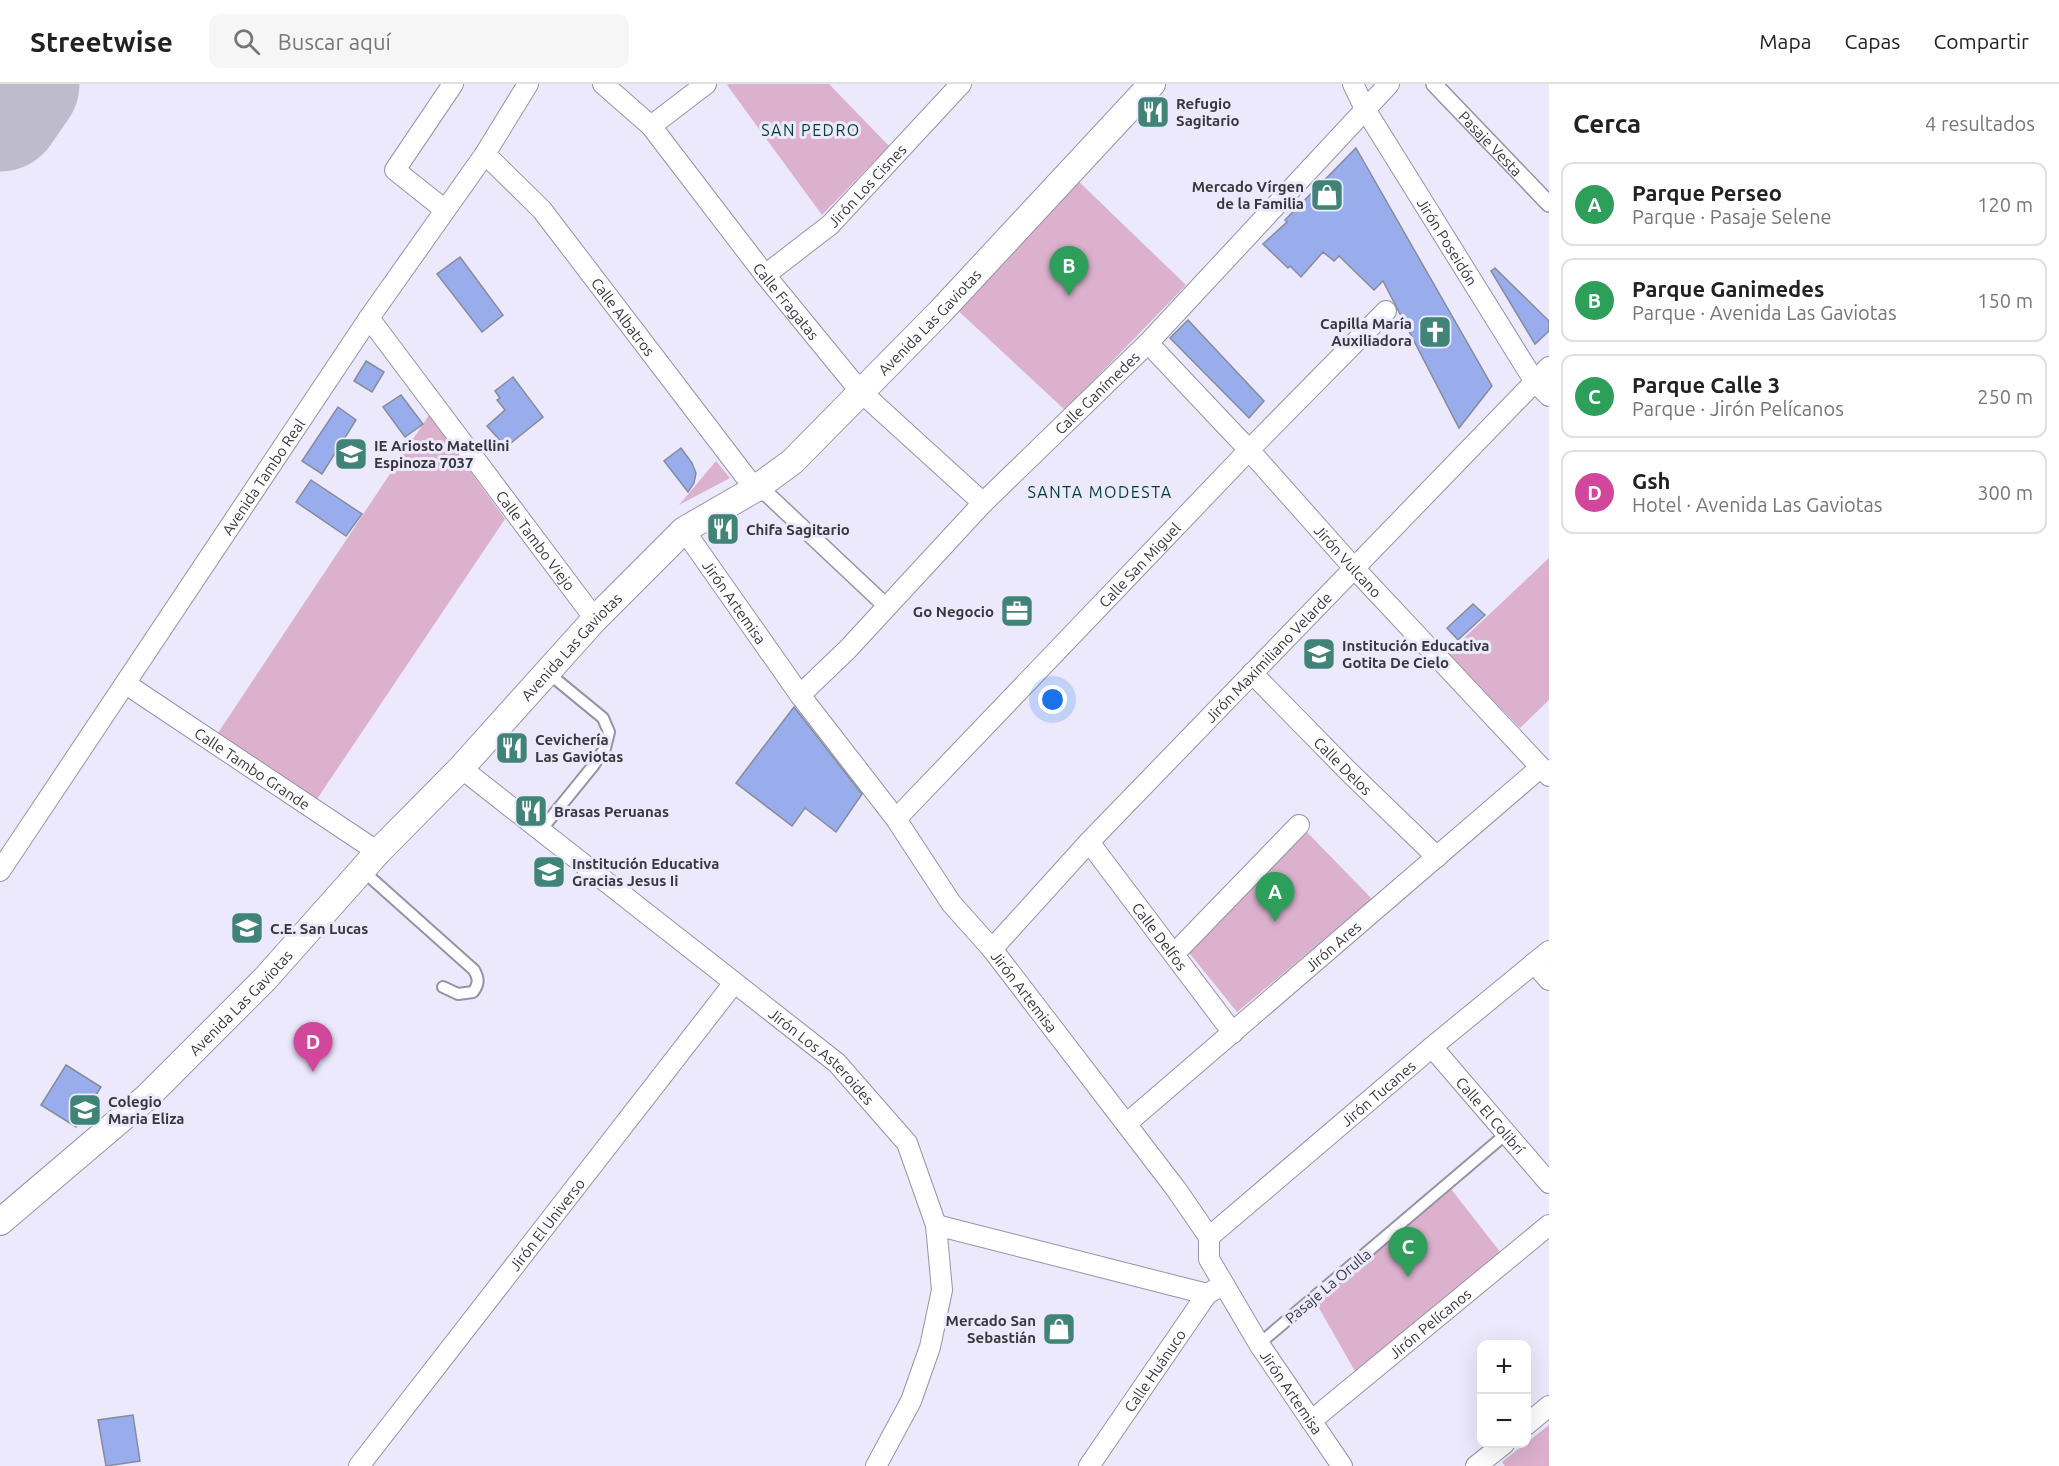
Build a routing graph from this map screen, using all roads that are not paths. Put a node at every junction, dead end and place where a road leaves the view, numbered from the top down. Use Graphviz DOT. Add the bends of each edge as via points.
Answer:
graph roads {
  1 [pos="453,84"];
  2 [pos="528,84"];
  3 [pos="603,84"];
  4 [pos="706,84"];
  5 [pos="961,84"];
  6 [pos="1152,84"];
  7 [pos="1353,84"];
  8 [pos="1389,84"];
  9 [pos="1434,84"];
  10 [pos="1365,109"];
  11 [pos="651,126"];
  12 [pos="485,154"];
  13 [pos="1549,204"];
  14 [pos="445,210"];
  15 [pos="765,275"];
  16 [pos="1386,311"];
  17 [pos="369,318"];
  18 [pos="1148,344"];
  19 [pos="1542,375"];
  20 [pos="860,391"];
  21 [pos="1549,396"];
  22 [pos="1249,450"];
  23 [pos="755,489"];
  24 [pos="983,503"];
  25 [pos="684,530"];
  26 [pos="1354,568"];
  27 [pos="887,607"];
  28 [pos="595,619"];
  29 [pos="547,672"];
  30 [pos="1252,673"];
  31 [pos="126,684"];
  32 [pos="800,696"];
  33 [pos="460,768"];
  34 [pos="1545,771"];
  35 [pos="896,819"];
  36 [pos="1299,825"];
  37 [pos="541,830"];
  38 [pos="1089,842"];
  39 [pos="1437,857"];
  40 [pos="370,861"];
  41 [pos="0,871"];
  42 [pos="992,949"];
  43 [pos="1174,954"];
  44 [pos="1542,957"];
  45 [pos="1549,980"];
  46 [pos="734,983"];
  47 [pos="443,987"];
  48 [pos="1233,1033"];
  49 [pos="1432,1047"];
  50 [pos="1126,1124"];
  51 [pos="1506,1134"];
  52 [pos="1549,1183"];
  53 [pos="0,1222"];
  54 [pos="936,1225"];
  55 [pos="1549,1225"];
  56 [pos="1209,1238"];
  57 [pos="1228,1291"];
  58 [pos="1207,1294"];
  59 [pos="1259,1344"];
  60 [pos="1549,1406"];
  61 [pos="1311,1421"];
  62 [pos="1531,1422"];
  63 [pos="1497,1448"];
  64 [pos="359,1466"];
  65 [pos="876,1466"];
  66 [pos="1089,1466"];
  67 [pos="1342,1466"];
  68 [pos="1476,1466"];
  1 -- 14 [label="street" via="395,170"];
  2 -- 12 [label="street, Avenida Tambo Real"];
  3 -- 11 [label="street, Calle Fragatas"];
  4 -- 11 [label="street"];
  5 -- 15 [label="street, Jirón Los Cisnes" via="830,225"];
  6 -- 20 [label="street, Avenida Las Gaviotas" via="940,312"];
  7 -- 10 [label="street, Jirón Poseidón"];
  8 -- 10 [label="street, Calle Ganímedes"];
  9 -- 13 [label="street, Pasaje Vesta"];
  10 -- 18 [label="street, Calle Ganímedes"];
  10 -- 19 [label="street, Jirón Poseidón"];
  11 -- 15 [label="street, Calle Fragatas"];
  12 -- 14 [label="street, Avenida Tambo Real"];
  12 -- 23 [label="street, Calle Albatros" via="542,210"];
  14 -- 17 [label="street, Avenida Tambo Real"];
  15 -- 20 [label="street, Calle Fragatas"];
  16 -- 22 [label="street, Calle San Miguel"];
  17 -- 28 [label="street, Calle Tambo Viejo"];
  17 -- 31 [label="street, Avenida Tambo Real"];
  18 -- 22 [label="street, Jirón Vulcano"];
  18 -- 24 [label="street, Calle Ganímedes"];
  19 -- 21 [label="street, Jirón Poseidón"];
  19 -- 26 [label="street, Jirón Maximiliano Velarde"];
  20 -- 23 [label="street, Avenida Las Gaviotas" via="792,462"];
  20 -- 24 [label="street, Calle Fragatas"];
  22 -- 26 [label="street, Jirón Vulcano"];
  22 -- 35 [label="street, Calle San Miguel"];
  23 -- 25 [label="street, Avenida Las Gaviotas"];
  23 -- 27 [label="street" via="768,495"];
  24 -- 27 [label="street, Calle Ganímedes"];
  25 -- 28 [label="street, Avenida Las Gaviotas"];
  25 -- 32 [label="street, Jirón Artemisa"];
  26 -- 30 [label="street, Jirón Maximiliano Velarde"];
  26 -- 34 [label="street, Jirón Vulcano"];
  27 -- 32 [label="street, Calle Ganímedes"];
  28 -- 29 [label="street, Avenida Las Gaviotas"];
  29 -- 33 [label="street, Avenida Las Gaviotas"];
  29 -- 37 [label="lane" via="603,717 609,732 605,748 593,766"];
  30 -- 38 [label="street, Jirón Maximiliano Velarde"];
  30 -- 39 [label="street, Calle Delos"];
  31 -- 40 [label="street, Calle Tambo Grande"];
  31 -- 41 [label="street, Avenida Tambo Real"];
  32 -- 35 [label="street, Jirón Artemisa"];
  33 -- 37 [label="street, Jirón Los Asteroides"];
  33 -- 40 [label="street, Avenida Las Gaviotas"];
  34 -- 39 [label="street, Jirón Ares"];
  35 -- 42 [label="street, Jirón Artemisa" via="951,903"];
  36 -- 43 [label="street"];
  37 -- 46 [label="street, Jirón Los Asteroides"];
  38 -- 42 [label="street, Jirón Maximiliano Velarde"];
  38 -- 43 [label="street, Calle Delfos"];
  39 -- 48 [label="street, Jirón Ares"];
  40 -- 47 [label="lane" via="478,978 473,992 458,994"];
  40 -- 53 [label="street, Avenida Las Gaviotas" via="265,980 147,1097"];
  42 -- 50 [label="street, Jirón Artemisa"];
  43 -- 48 [label="street, Calle Delfos"];
  44 -- 45 [label="street"];
  44 -- 49 [label="street, Jirón Tucanes"];
  46 -- 54 [label="street, Jirón Los Asteroides" via="837,1063 907,1143"];
  46 -- 64 [label="street, Jirón El Universo"];
  48 -- 50 [label="street, Jirón Ares"];
  49 -- 51 [label="street, Calle El Colibrí"];
  49 -- 56 [label="street, Jirón Tucanes"];
  50 -- 56 [label="street, Jirón Artemisa"];
  51 -- 52 [label="street, Calle El Colibrí"];
  51 -- 59 [label="lane, Pasaje La Orulla"];
  54 -- 58 [label="street"];
  54 -- 65 [label="street, Jirón Los Asteroides" via="942,1290 930,1347 911,1401"];
  55 -- 61 [label="street, Jirón Pelícanos"];
  56 -- 57 [label="street, Jirón Artemisa" via="1209,1259"];
  57 -- 58 [label="street" via="1216,1289"];
  57 -- 59 [label="street, Jirón Artemisa"];
  58 -- 66 [label="street, Calle Huánuco"];
  59 -- 61 [label="street, Jirón Artemisa"];
  60 -- 62 [label="street"];
  61 -- 67 [label="street, Jirón Artemisa"];
  63 -- 68 [label="street"];
}
